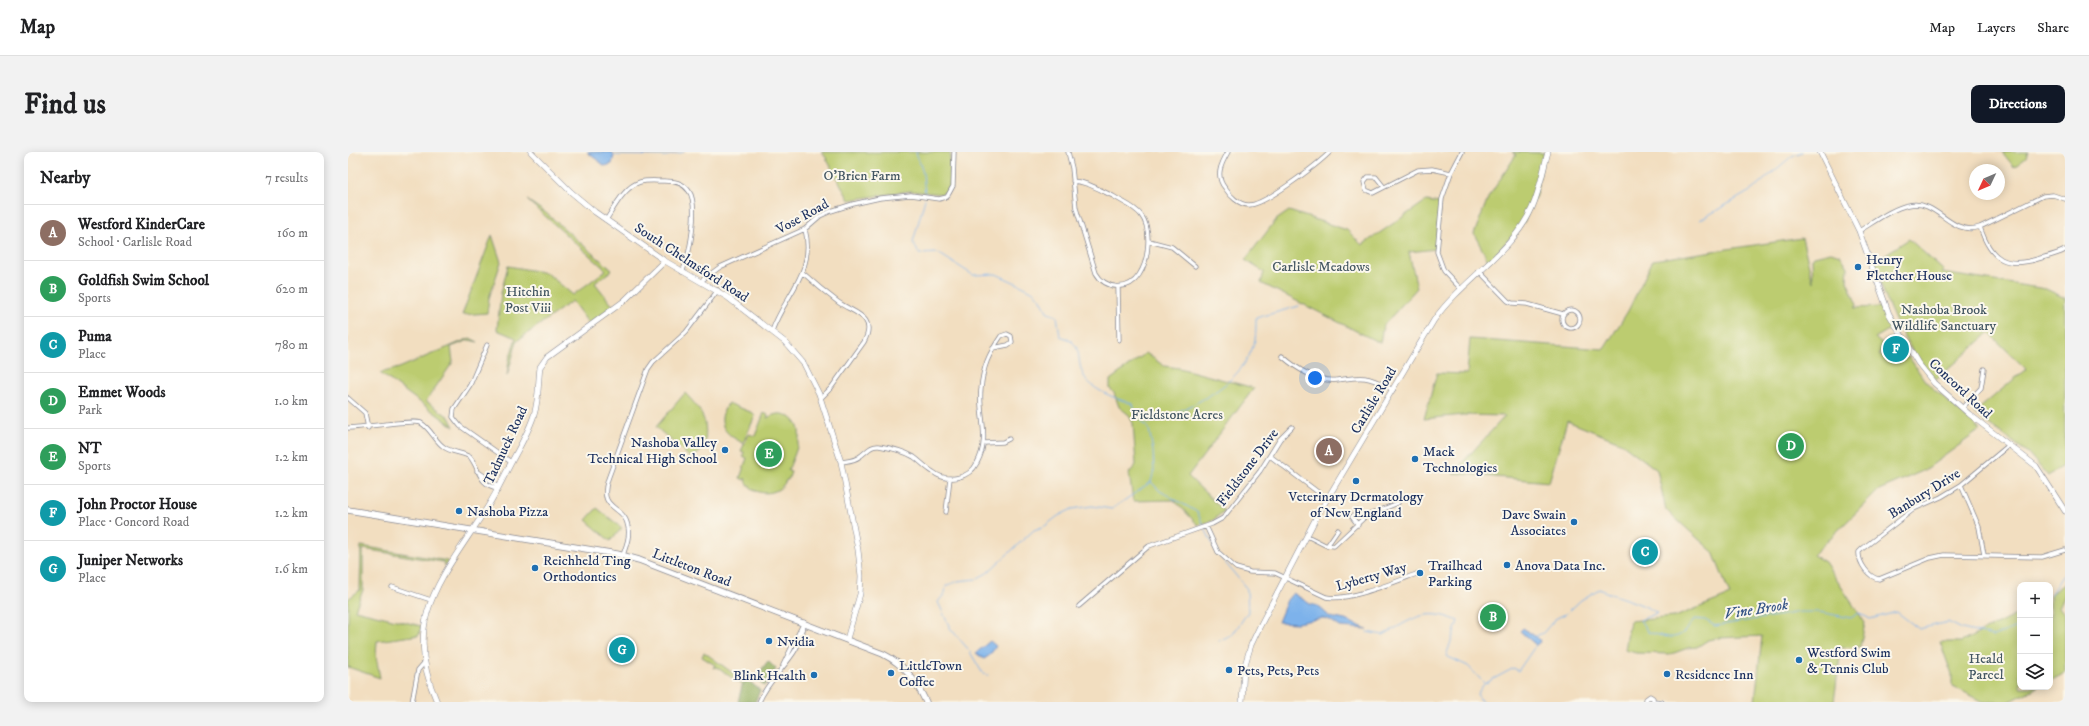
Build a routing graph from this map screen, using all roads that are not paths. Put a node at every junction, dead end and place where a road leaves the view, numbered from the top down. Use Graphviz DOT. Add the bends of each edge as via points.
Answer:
graph roads {
  1 [pos="531,152"];
  2 [pos="954,152"];
  3 [pos="1068,152"];
  4 [pos="1228,152"];
  5 [pos="1330,152"];
  6 [pos="1462,152"];
  7 [pos="1548,152"];
  8 [pos="1820,152"];
  9 [pos="1451,173"];
  10 [pos="1074,181"];
  11 [pos="1384,187"];
  12 [pos="2065,199"];
  13 [pos="606,220"];
  14 [pos="1980,227"];
  15 [pos="805,229"];
  16 [pos="1859,231"];
  17 [pos="1149,242"];
  18 [pos="2065,250"];
  19 [pos="665,262"];
  20 [pos="1195,266"];
  21 [pos="1479,271"];
  22 [pos="682,272"];
  23 [pos="803,273"];
  24 [pos="702,281"];
  25 [pos="1118,286"];
  26 [pos="1461,289"];
  27 [pos="718,290"];
  28 [pos="1563,314"];
  29 [pos="772,331"];
  30 [pos="1119,340"];
  31 [pos="487,345"];
  32 [pos="993,348"];
  33 [pos="1282,356"];
  34 [pos="1984,369"];
  35 [pos="1393,390"];
  36 [pos="348,398"];
  37 [pos="821,398"];
  38 [pos="1962,408"];
  39 [pos="1292,427"];
  40 [pos="348,428"];
  41 [pos="368,428"];
  42 [pos="1009,439"];
  43 [pos="985,443"];
  44 [pos="2009,445"];
  45 [pos="1270,456"];
  46 [pos="511,462"];
  47 [pos="841,462"];
  48 [pos="950,478"];
  49 [pos="1961,485"];
  50 [pos="498,488"];
  51 [pos="1327,499"];
  52 [pos="1398,503"];
  53 [pos="348,510"];
  54 [pos="2065,511"];
  55 [pos="946,512"];
  56 [pos="1366,516"];
  57 [pos="1358,525"];
  58 [pos="1206,526"];
  59 [pos="1338,530"];
  60 [pos="471,532"];
  61 [pos="1307,536"];
  62 [pos="1327,546"];
  63 [pos="2065,550"];
  64 [pos="623,555"];
  65 [pos="1984,555"];
  66 [pos="1419,573"];
  67 [pos="1286,578"];
  68 [pos="392,587"];
  69 [pos="430,600"];
  70 [pos="1079,606"];
  71 [pos="804,622"];
  72 [pos="847,639"];
  73 [pos="425,662"];
  74 [pos="412,702"];
  75 [pos="437,702"];
  76 [pos="759,702"];
  77 [pos="926,702"];
  78 [pos="1242,702"];
  79 [pos="1646,702"];
  80 [pos="1654,702"];
  81 [pos="1662,702"];
  1 -- 13 [label="main road, South Chelmsford Road" via="576,196"];
  2 -- 15 [label="street, Vose Road" via="953,186 947,197 938,199 911,195 858,202 826,213"];
  3 -- 10 [label="street"];
  4 -- 5 [label="street" via="1220,168 1221,182 1235,199 1251,205 1262,201 1299,177"];
  6 -- 9 [label="street"];
  7 -- 21 [label="main road, Carlisle Road" via="1538,192 1525,220 1512,238"];
  8 -- 16 [label="main road, Concord Road"];
  9 -- 11 [label="street" via="1423,169"];
  9 -- 26 [label="street" via="1440,210 1437,252 1444,271"];
  10 -- 17 [label="street" via="1091,185 1134,208 1145,222"];
  10 -- 25 [label="street" via="1076,208 1094,271 1103,282"];
  11 -- 11 [label="street" via="1370,193 1364,188 1364,182 1370,176 1376,177"];
  12 -- 14 [label="street" via="2053,195 2043,196"];
  13 -- 19 [label="main road, South Chelmsford Road"];
  13 -- 22 [label="street" via="628,189 636,183 669,181 684,186 691,196 692,214 688,256"];
  14 -- 16 [label="street" via="1969,230 1959,228 1929,207 1914,204 1900,208"];
  14 -- 18 [label="street" via="1990,250 1997,257 2011,263 2031,262"];
  15 -- 23 [label="street" via="808,255"];
  15 -- 24 [label="street, Vose Road" via="720,267"];
  16 -- 38 [label="main road, Concord Road" via="1885,307 1894,324 1929,378"];
  17 -- 20 [label="street" via="1172,247"];
  17 -- 25 [label="street" via="1139,275 1129,284"];
  19 -- 22 [label="main road, South Chelmsford Road"];
  19 -- 46 [label="main road, Tadmuck Road" via="624,301 542,362 536,408"];
  21 -- 26 [label="main road, Carlisle Road"];
  21 -- 28 [label="street" via="1508,301"];
  22 -- 24 [label="main road, South Chelmsford Road"];
  23 -- 29 [label="street" via="784,304"];
  23 -- 37 [label="street" via="839,303 858,312 867,326 867,337 864,342"];
  24 -- 27 [label="main road, South Chelmsford Road"];
  25 -- 30 [label="street"];
  26 -- 35 [label="main road, Carlisle Road" via="1434,320"];
  27 -- 29 [label="main road, South Chelmsford Road"];
  27 -- 64 [label="street" via="686,332 648,369 608,479 604,494 606,501 625,518 628,526 628,540"];
  28 -- 28 [label="street" via="1570,310 1575,311 1580,318 1578,324 1565,326 1562,321"];
  29 -- 37 [label="main road, South Chelmsford Road" via="792,348 804,364"];
  31 -- 46 [label="street" via="470,385 454,409 453,417 460,426"];
  32 -- 32 [label="street" via="1009,344 1011,336 1003,334"];
  32 -- 43 [label="street" via="986,359 981,390"];
  33 -- 35 [label="street" via="1294,366 1318,378 1364,378"];
  34 -- 38 [label="street" via="1981,388"];
  35 -- 51 [label="main road, Carlisle Road"];
  36 -- 41 [label="street" via="365,413"];
  37 -- 47 [label="main road, South Chelmsford Road"];
  38 -- 44 [label="main road, Concord Road"];
  39 -- 45 [label="street, Fieldstone Drive"];
  40 -- 41 [label="street"];
  41 -- 50 [label="street" via="411,421 420,422 443,447 470,457 480,478"];
  42 -- 43 [label="street"];
  43 -- 48 [label="street" via="975,467 960,478"];
  44 -- 49 [label="street, Banbury Drive"];
  44 -- 54 [label="main road, Concord Road" via="2036,466"];
  45 -- 51 [label="street"];
  45 -- 58 [label="street, Fieldstone Drive" via="1232,508 1217,521"];
  46 -- 50 [label="main road, Tadmuck Road"];
  47 -- 48 [label="street" via="853,460 868,448 880,446 901,451 934,473"];
  47 -- 72 [label="main road, South Chelmsford Road" via="861,576 858,606"];
  48 -- 55 [label="street"];
  49 -- 65 [label="street" via="1979,527"];
  49 -- 65 [label="street, Banbury Drive" via="1906,514 1862,549 1859,552 1860,559 1872,576 1879,579 1937,556"];
  50 -- 60 [label="main road, Tadmuck Road"];
  51 -- 61 [label="main road, Carlisle Road"];
  52 -- 56 [label="street"];
  53 -- 60 [label="main road, Littleton Road"];
  56 -- 57 [label="street"];
  56 -- 57 [label="street" via="1358,511 1353,514 1352,517"];
  57 -- 62 [label="street" via="1336,545"];
  58 -- 67 [label="street, Lyberty Way" via="1218,552 1236,568 1245,572 1275,573"];
  58 -- 70 [label="street, Fieldstone Drive" via="1149,546"];
  59 -- 62 [label="street"];
  60 -- 64 [label="main road, Littleton Road"];
  60 -- 69 [label="main road, Tadmuck Road" via="447,567"];
  61 -- 62 [label="street"];
  61 -- 67 [label="main road, Carlisle Road"];
  63 -- 65 [label="street, Banbury Drive" via="2042,557"];
  64 -- 71 [label="main road, Littleton Road"];
  66 -- 67 [label="street, Lyberty Way" via="1352,595 1334,598 1318,594"];
  67 -- 78 [label="main road, Carlisle Road" via="1246,657"];
  68 -- 69 [label="street"];
  69 -- 73 [label="main road, Tadmuck Road" via="423,643"];
  71 -- 72 [label="main road, Littleton Road"];
  71 -- 76 [label="street" via="796,651"];
  72 -- 77 [label="main road, Littleton Road" via="884,654 900,665 914,679"];
  73 -- 74 [label="street" via="418,670"];
  73 -- 75 [label="main road, Tadmuck Road"];
  79 -- 80 [label="street" via="1650,696"];
  80 -- 81 [label="street"];
}
